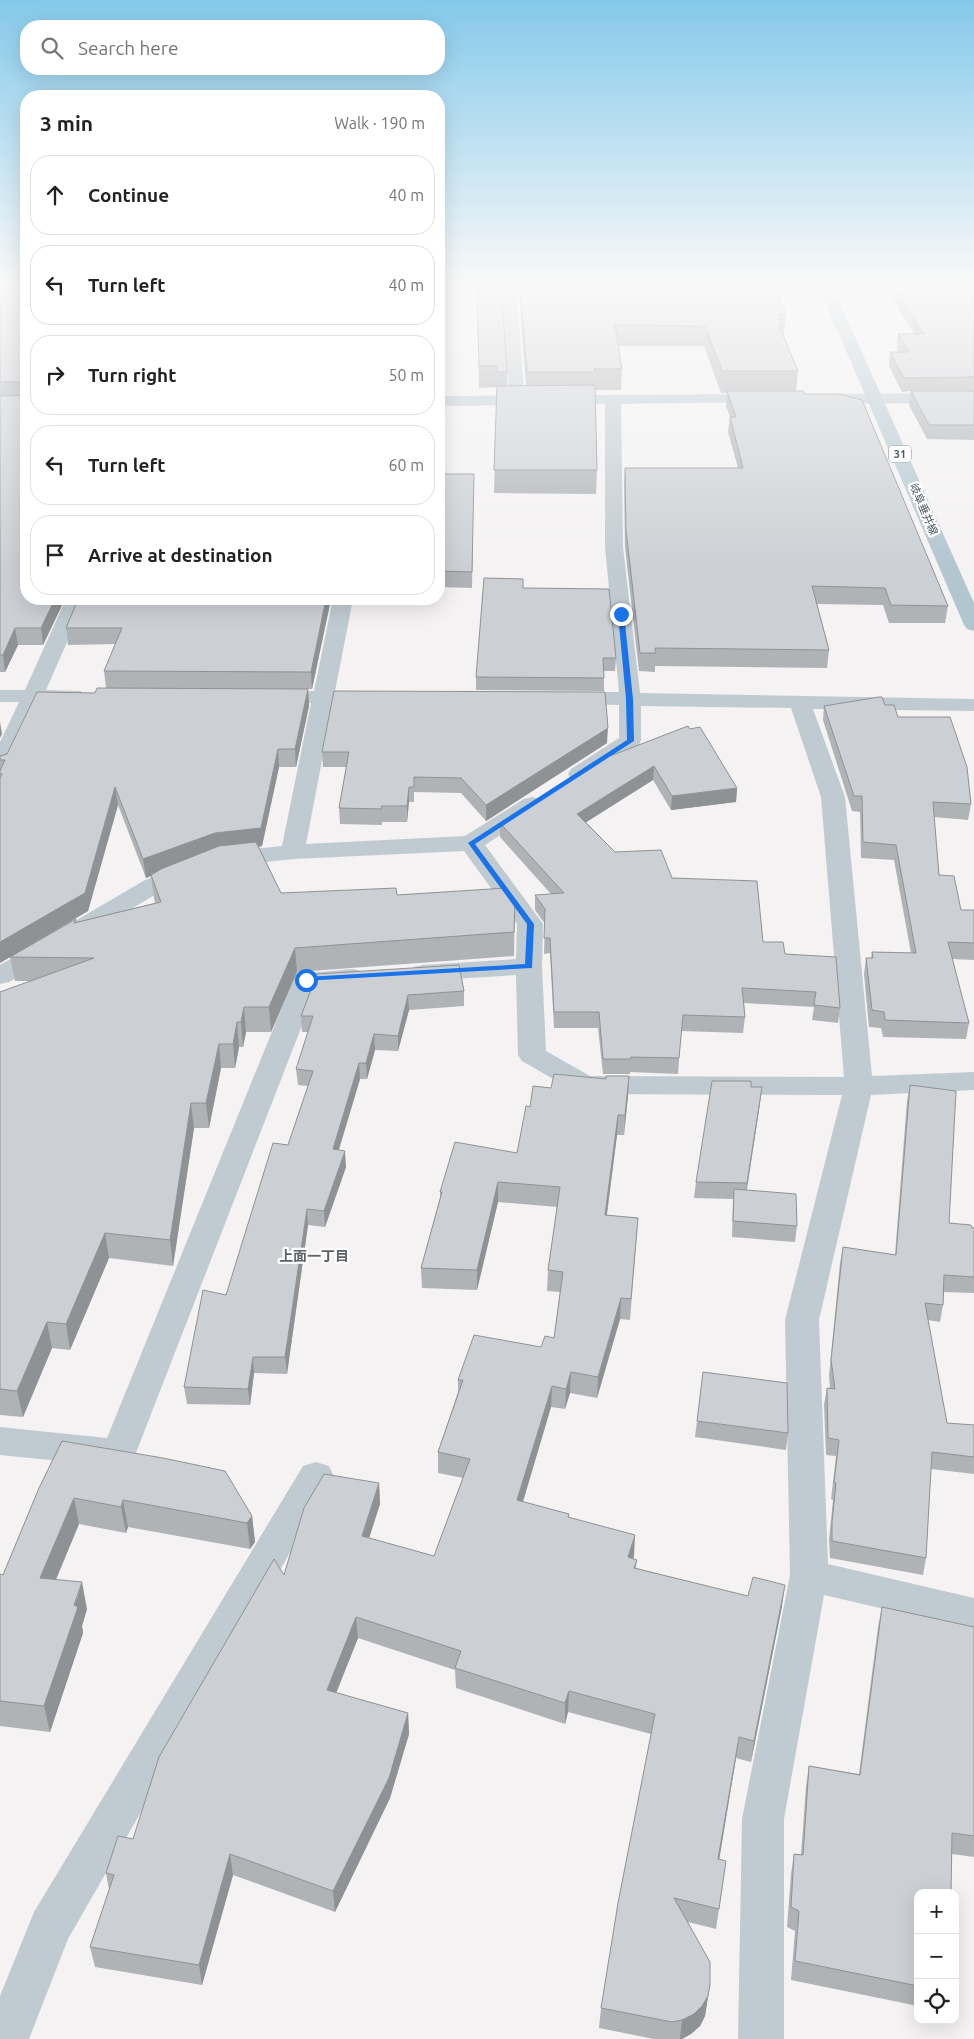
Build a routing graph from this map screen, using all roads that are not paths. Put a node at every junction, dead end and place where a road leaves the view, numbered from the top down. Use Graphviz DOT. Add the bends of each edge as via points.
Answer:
graph roads {
  1 [pos="515,378"];
  2 [pos="867,378"];
  3 [pos="876,398"];
  4 [pos="974,398"];
  5 [pos="776,399"];
  6 [pos="805,399"];
  7 [pos="445,401"];
  8 [pos="517,401"];
  9 [pos="613,401"];
  10 [pos="73,605"];
  11 [pos="341,605"];
  12 [pos="974,625"];
  13 [pos="0,696"];
  14 [pos="33,696"];
  15 [pos="93,696"];
  16 [pos="253,697"];
  17 [pos="323,697"];
  18 [pos="392,698"];
  19 [pos="550,698"];
  20 [pos="630,699"];
  21 [pos="799,701"];
  22 [pos="974,705"];
  23 [pos="0,766"];
  24 [pos="471,843"];
  25 [pos="294,852"];
  26 [pos="529,966"];
  27 [pos="0,976"];
  28 [pos="974,1081"];
  29 [pos="860,1086"];
  30 [pos="0,1441"];
  31 [pos="316,1476"];
  32 [pos="808,1575"];
  33 [pos="974,1614"];
  34 [pos="6,2039"];
  35 [pos="761,2039"];
  1 -- 8 [label="street"];
  2 -- 3 [label="main road, 岐阜垂井線 / 31"];
  3 -- 4 [label="street"];
  3 -- 6 [label="street"];
  3 -- 12 [label="main road, 岐阜垂井線 / 31"];
  5 -- 9 [label="street"];
  7 -- 8 [label="street"];
  8 -- 9 [label="street"];
  9 -- 20 [label="street" via="614,547"];
  10 -- 14 [label="street"];
  11 -- 17 [label="street"];
  13 -- 14 [label="street"];
  14 -- 15 [label="street"];
  14 -- 23 [label="street"];
  16 -- 17 [label="street"];
  17 -- 18 [label="street"];
  17 -- 25 [label="street"];
  19 -- 20 [label="street"];
  20 -- 21 [label="street"];
  20 -- 24 [label="street" via="630,741"];
  21 -- 22 [label="street"];
  21 -- 29 [label="street" via="833,797"];
  24 -- 25 [label="street"];
  24 -- 26 [label="street" via="530,924"];
  25 -- 27 [label="street" via="217,860 154,885"];
  26 -- 29 [label="street" via="532,1055 584,1085"];
  26 -- 30 [label="street" via="306,980 119,1453"];
  28 -- 29 [label="street"];
  29 -- 32 [label="street" via="802,1320"];
  31 -- 34 [label="street" via="50,1927"];
  32 -- 33 [label="street"];
  32 -- 35 [label="street" via="763,1819"];
}
